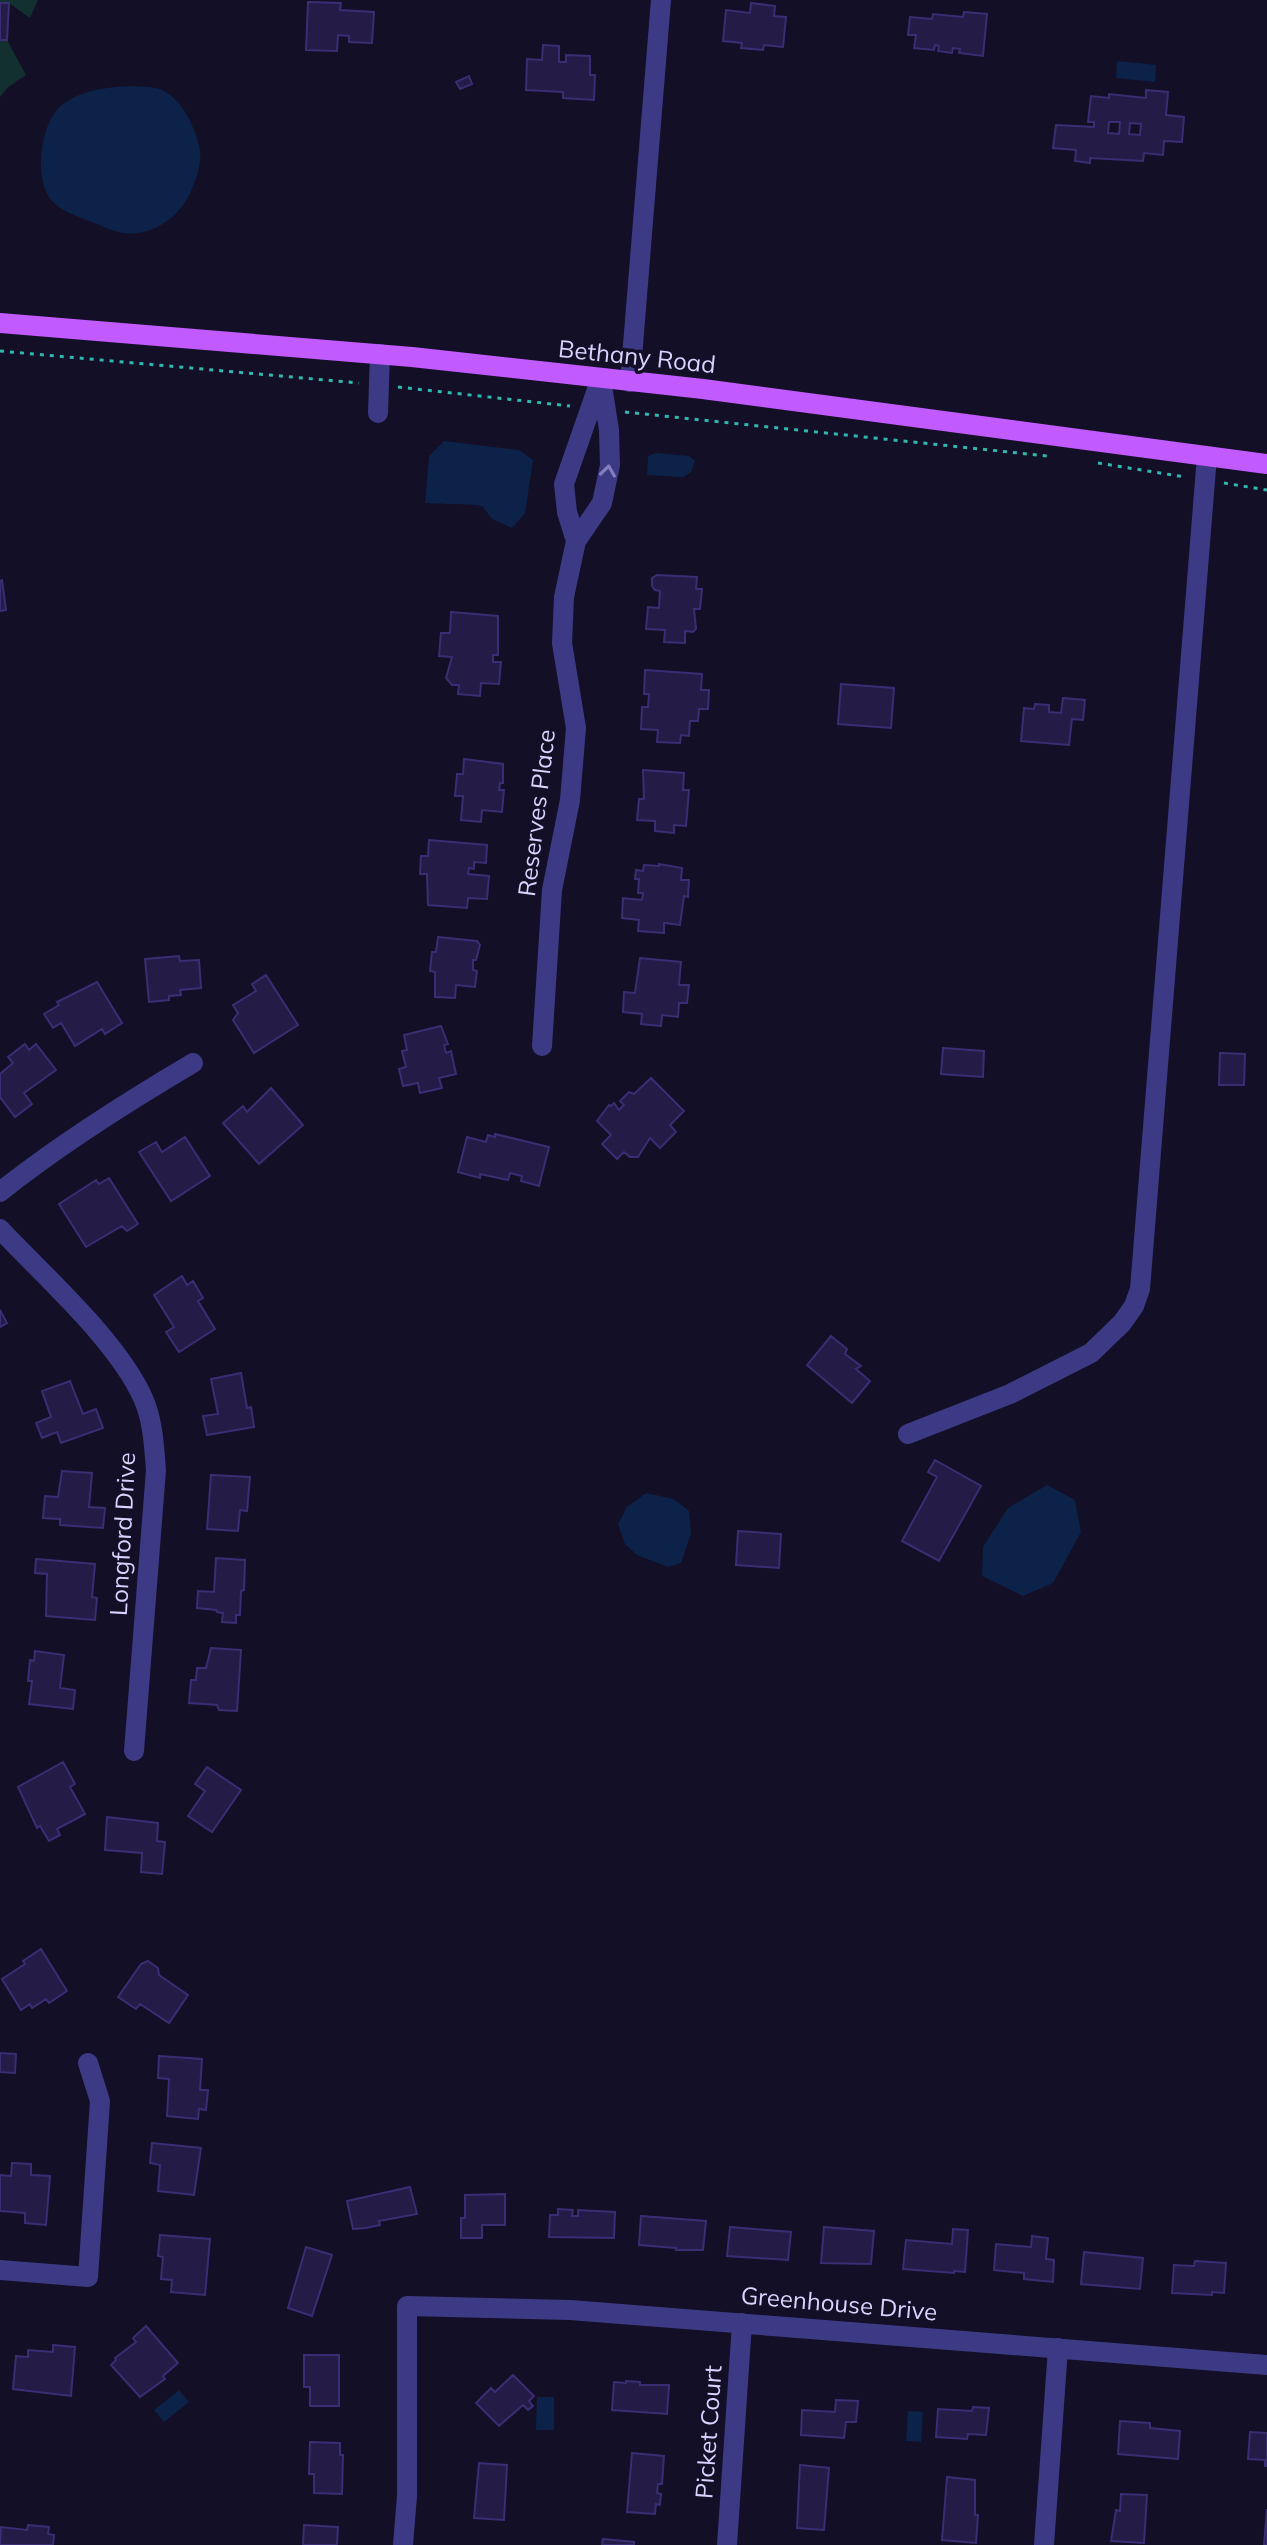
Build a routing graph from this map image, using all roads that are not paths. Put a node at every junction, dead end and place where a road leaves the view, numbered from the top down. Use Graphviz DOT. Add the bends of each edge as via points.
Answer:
graph roads {
  1 [pos="661,0"];
  2 [pos="0,323"];
  3 [pos="380,354"];
  4 [pos="601,379"];
  5 [pos="630,382"];
  6 [pos="378,413"];
  7 [pos="1207,456"];
  8 [pos="1267,464"];
  9 [pos="576,541"];
  10 [pos="542,1046"];
  11 [pos="193,1063"];
  12 [pos="0,1192"];
  13 [pos="0,1229"];
  14 [pos="908,1434"];
  15 [pos="134,1751"];
  16 [pos="88,2063"];
  17 [pos="0,2270"];
  18 [pos="742,2323"];
  19 [pos="1058,2348"];
  20 [pos="1267,2365"];
  21 [pos="403,2545"];
  22 [pos="727,2545"];
  23 [pos="1044,2545"];
  1 -- 5 [label="street"];
  2 -- 3 [label="main road, Bethany Road"];
  3 -- 4 [label="main road, Bethany Road"];
  3 -- 6 [label="street"];
  4 -- 5 [label="main road, Bethany Road"];
  4 -- 9 [label="street, Reserves Place" via="564,484"];
  9 -- 4 [label="street, Reserves Place, one-way" via="602,503 610,465"];
  5 -- 7 [label="main road, Bethany Road"];
  7 -- 8 [label="main road, Bethany Road"];
  7 -- 14 [label="street" via="1140,1289 1122,1323 1091,1353 1010,1394"];
  9 -- 10 [label="street, Reserves Place" via="564,597 562,643 576,728 570,800 552,890"];
  11 -- 12 [label="street"];
  13 -- 15 [label="street, Longford Drive" via="111,1347 143,1398 152,1426 156,1470"];
  16 -- 17 [label="street" via="100,2101 88,2277"];
  18 -- 19 [label="street, Greenhouse Drive"];
  18 -- 21 [label="street, Greenhouse Drive" via="570,2310 407,2306"];
  18 -- 22 [label="street, Picket Court"];
  19 -- 20 [label="street, Greenhouse Drive"];
  19 -- 23 [label="street"];
}
